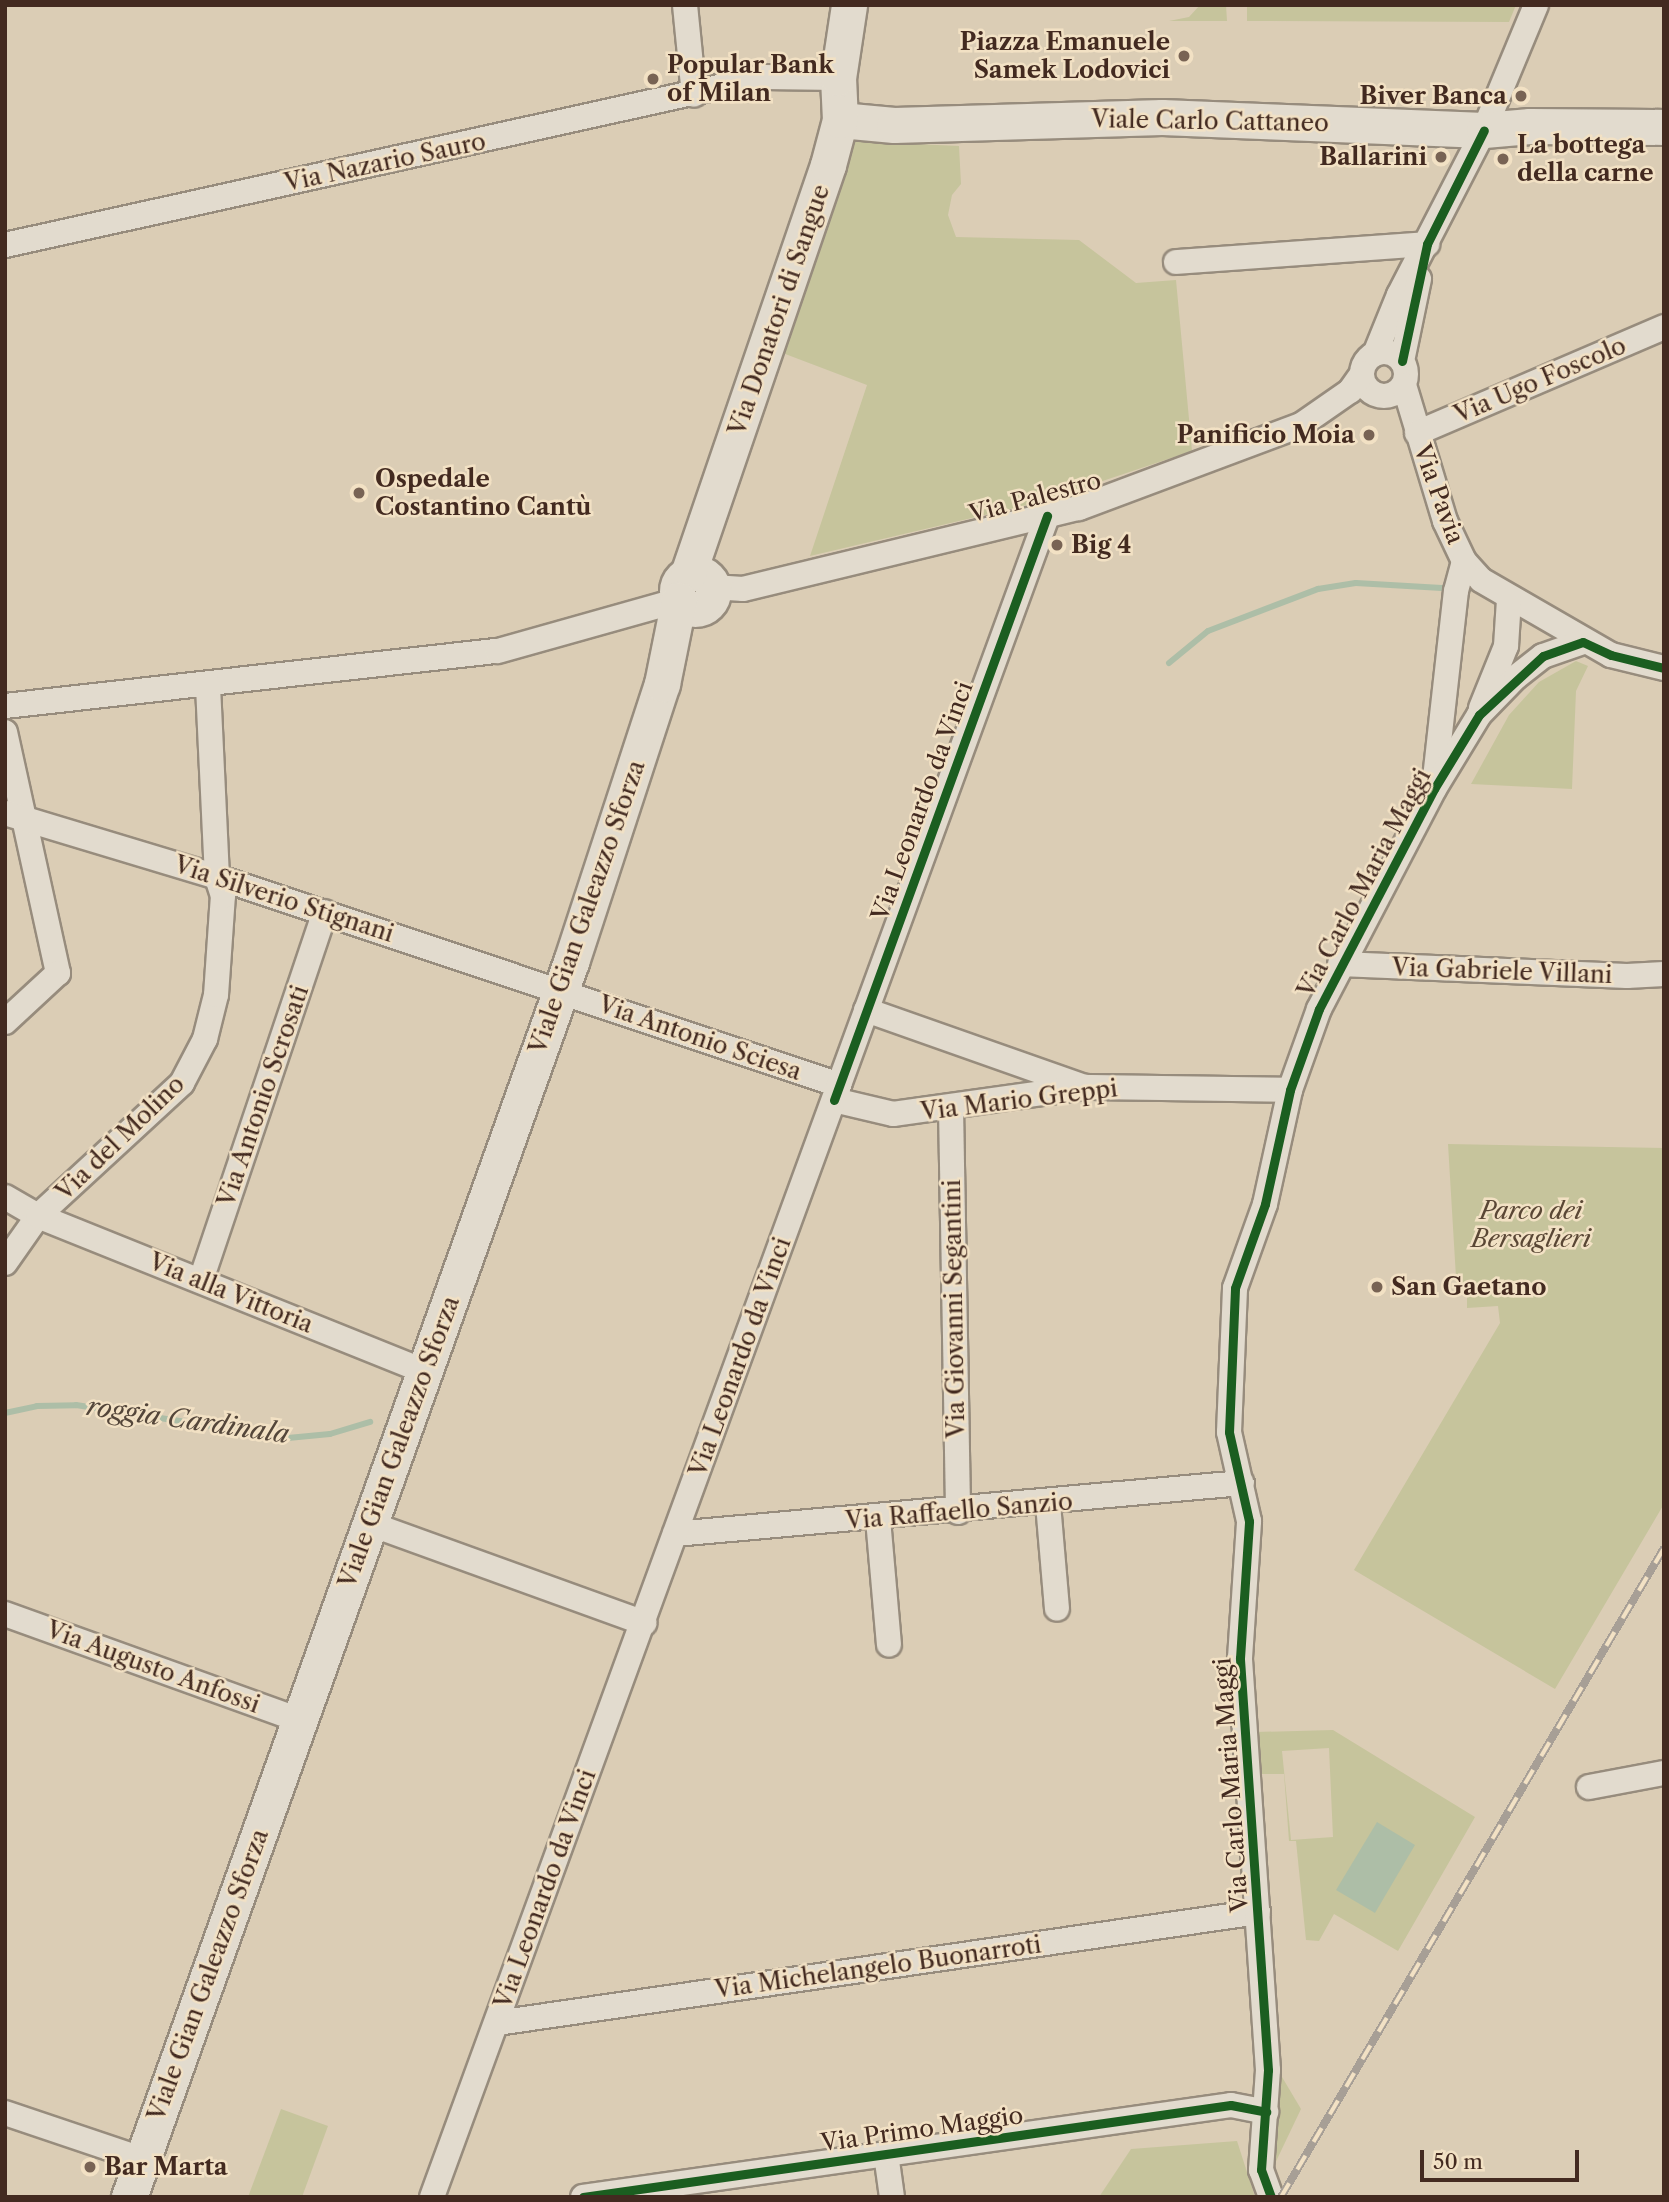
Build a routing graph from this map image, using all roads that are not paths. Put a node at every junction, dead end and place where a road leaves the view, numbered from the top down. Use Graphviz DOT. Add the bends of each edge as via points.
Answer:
graph roads {
  1 [pos="685,5"];
  2 [pos="849,5"];
  3 [pos="1536,5"];
  4 [pos="838,78"];
  5 [pos="694,95"];
  6 [pos="840,120"];
  7 [pos="1664,127"];
  8 [pos="1485,130"];
  9 [pos="1427,244"];
  10 [pos="5,245"];
  11 [pos="1176,262"];
  12 [pos="1664,327"];
  13 [pos="1382,383"];
  14 [pos="1417,433"];
  15 [pos="1047,516"];
  16 [pos="1464,561"];
  17 [pos="697,589"];
  18 [pos="1509,600"];
  19 [pos="1583,642"];
  20 [pos="1664,668"];
  21 [pos="208,684"];
  22 [pos="5,706"];
  23 [pos="1479,715"];
  24 [pos="5,732"];
  25 [pos="1434,789"];
  26 [pos="15,815"];
  27 [pos="216,877"];
  28 [pos="324,912"];
  29 [pos="1339,964"];
  30 [pos="1664,974"];
  31 [pos="561,990"];
  32 [pos="866,1010"];
  33 [pos="5,1022"];
  34 [pos="1086,1087"];
  35 [pos="1290,1090"];
  36 [pos="837,1093"];
  37 [pos="951,1107"];
  38 [pos="5,1197"];
  39 [pos="38,1216"];
  40 [pos="5,1263"];
  41 [pos="201,1280"];
  42 [pos="424,1371"];
  43 [pos="1242,1483"];
  44 [pos="1048,1504"];
  45 [pos="958,1512"];
  46 [pos="878,1519"];
  47 [pos="368,1523"];
  48 [pos="675,1534"];
  49 [pos="1058,1609"];
  50 [pos="5,1614"];
  51 [pos="644,1623"];
  52 [pos="889,1644"];
  53 [pos="300,1720"];
  54 [pos="1664,1773"];
  55 [pos="1589,1787"];
  56 [pos="1258,1912"];
  57 [pos="497,2022"];
  58 [pos="1266,2112"];
  59 [pos="5,2113"];
  60 [pos="886,2154"];
  61 [pos="142,2159"];
  62 [pos="129,2197"];
  63 [pos="432,2197"];
  64 [pos="583,2197"];
  65 [pos="892,2197"];
  66 [pos="1271,2197"];
  1 -- 5 [label="street"];
  2 -- 4 [label="street, Via Donatori di Sangue"];
  3 -- 8 [label="street, Via Pavia"];
  4 -- 5 [label="street, Via Nazario Sauro" via="764,77"];
  4 -- 6 [label="street, Via Donatori di Sangue"];
  5 -- 10 [label="street, Via Nazario Sauro"];
  6 -- 8 [label="street, Viale Carlo Cattaneo" via="894,125 1162,117"];
  6 -- 17 [label="street, Via Donatori di Sangue" via="702,538"];
  7 -- 8 [label="street, Viale Carlo Cattaneo" via="1530,125"];
  8 -- 9 [label="street, Via Pavia"];
  9 -- 11 [label="street"];
  9 -- 13 [label="street, Via Pavia"];
  12 -- 14 [label="street, Via Ugo Foscolo"];
  13 -- 14 [label="street, Via Pavia"];
  13 -- 15 [label="street, Via Palestro" via="1274,438"];
  14 -- 16 [label="street, Via Pavia" via="1445,520"];
  15 -- 17 [label="street, Via Palestro" via="743,589"];
  15 -- 32 [label="street, Via Leonardo da Vinci"];
  16 -- 18 [label="street, Via Pavia"];
  16 -- 25 [label="street, Via Carlo Maria Maggi" via="1456,591"];
  17 -- 21 [label="street, Via Palestro" via="498,651"];
  17 -- 31 [label="street, Viale Gian Galeazzo Sforza"];
  18 -- 19 [label="street, Via Pavia"];
  18 -- 23 [label="street, Via Carlo Maria Maggi" via="1506,646"];
  19 -- 20 [label="street, Via Pavia" via="1611,656"];
  19 -- 23 [label="street, Via Carlo Maria Maggi" via="1543,656"];
  21 -- 22 [label="street, Via Palestro"];
  21 -- 27 [label="street, Via del Molino"];
  23 -- 25 [label="street, Via Carlo Maria Maggi"];
  24 -- 26 [label="street"];
  25 -- 29 [label="street, Via Carlo Maria Maggi"];
  26 -- 27 [label="street, Via Silverio Stignani"];
  26 -- 33 [label="street" via="58,972"];
  27 -- 28 [label="street, Via Silverio Stignani"];
  27 -- 39 [label="street, Via del Molino" via="223,896 216,995 194,1065 182,1083"];
  28 -- 31 [label="street, Via Silverio Stignani"];
  28 -- 41 [label="street, Via Antonio Scrosati"];
  29 -- 30 [label="street, Via Gabriele Villani"];
  29 -- 35 [label="street, Via Carlo Maria Maggi"];
  31 -- 36 [label="street, Via Antonio Sciesa"];
  31 -- 42 [label="street, Viale Gian Galeazzo Sforza"];
  32 -- 34 [label="street"];
  32 -- 36 [label="street, Via Leonardo da Vinci"];
  34 -- 35 [label="street, Via Mario Greppi"];
  34 -- 37 [label="street, Via Mario Greppi"];
  35 -- 43 [label="street, Via Carlo Maria Maggi" via="1265,1204 1235,1288 1229,1432"];
  36 -- 37 [label="street, Via Mario Greppi" via="893,1114"];
  36 -- 48 [label="street, Via Leonardo da Vinci"];
  37 -- 45 [label="street, Via Giovanni Segantini"];
  38 -- 39 [label="street, Via alla Vittoria"];
  39 -- 40 [label="street, Via del Molino"];
  39 -- 41 [label="street, Via alla Vittoria"];
  41 -- 42 [label="street, Via alla Vittoria"];
  42 -- 47 [label="street, Viale Gian Galeazzo Sforza"];
  43 -- 44 [label="street, Via Raffaello Sanzio"];
  43 -- 56 [label="street, Via Carlo Maria Maggi" via="1250,1521 1240,1658"];
  44 -- 45 [label="street, Via Raffaello Sanzio"];
  44 -- 49 [label="street"];
  45 -- 46 [label="street, Via Raffaello Sanzio"];
  46 -- 48 [label="street, Via Raffaello Sanzio"];
  46 -- 52 [label="street"];
  47 -- 51 [label="street"];
  47 -- 53 [label="street, Viale Gian Galeazzo Sforza"];
  48 -- 51 [label="street, Via Leonardo da Vinci"];
  50 -- 53 [label="street, Via Augusto Anfossi"];
  51 -- 57 [label="street, Via Leonardo da Vinci"];
  53 -- 61 [label="street, Viale Gian Galeazzo Sforza"];
  54 -- 55 [label="street"];
  56 -- 57 [label="street, Via Michelangelo Buonarroti"];
  56 -- 58 [label="street, Via Carlo Maria Maggi" via="1268,2070"];
  57 -- 63 [label="street, Via Leonardo da Vinci"];
  58 -- 60 [label="street, Via Primo Maggio" via="1231,2105"];
  58 -- 66 [label="street, Via Carlo Maria Maggi" via="1261,2170"];
  59 -- 61 [label="street"];
  60 -- 64 [label="street, Via Primo Maggio"];
  60 -- 65 [label="street"];
  61 -- 62 [label="street, Viale Gian Galeazzo Sforza"];
}
